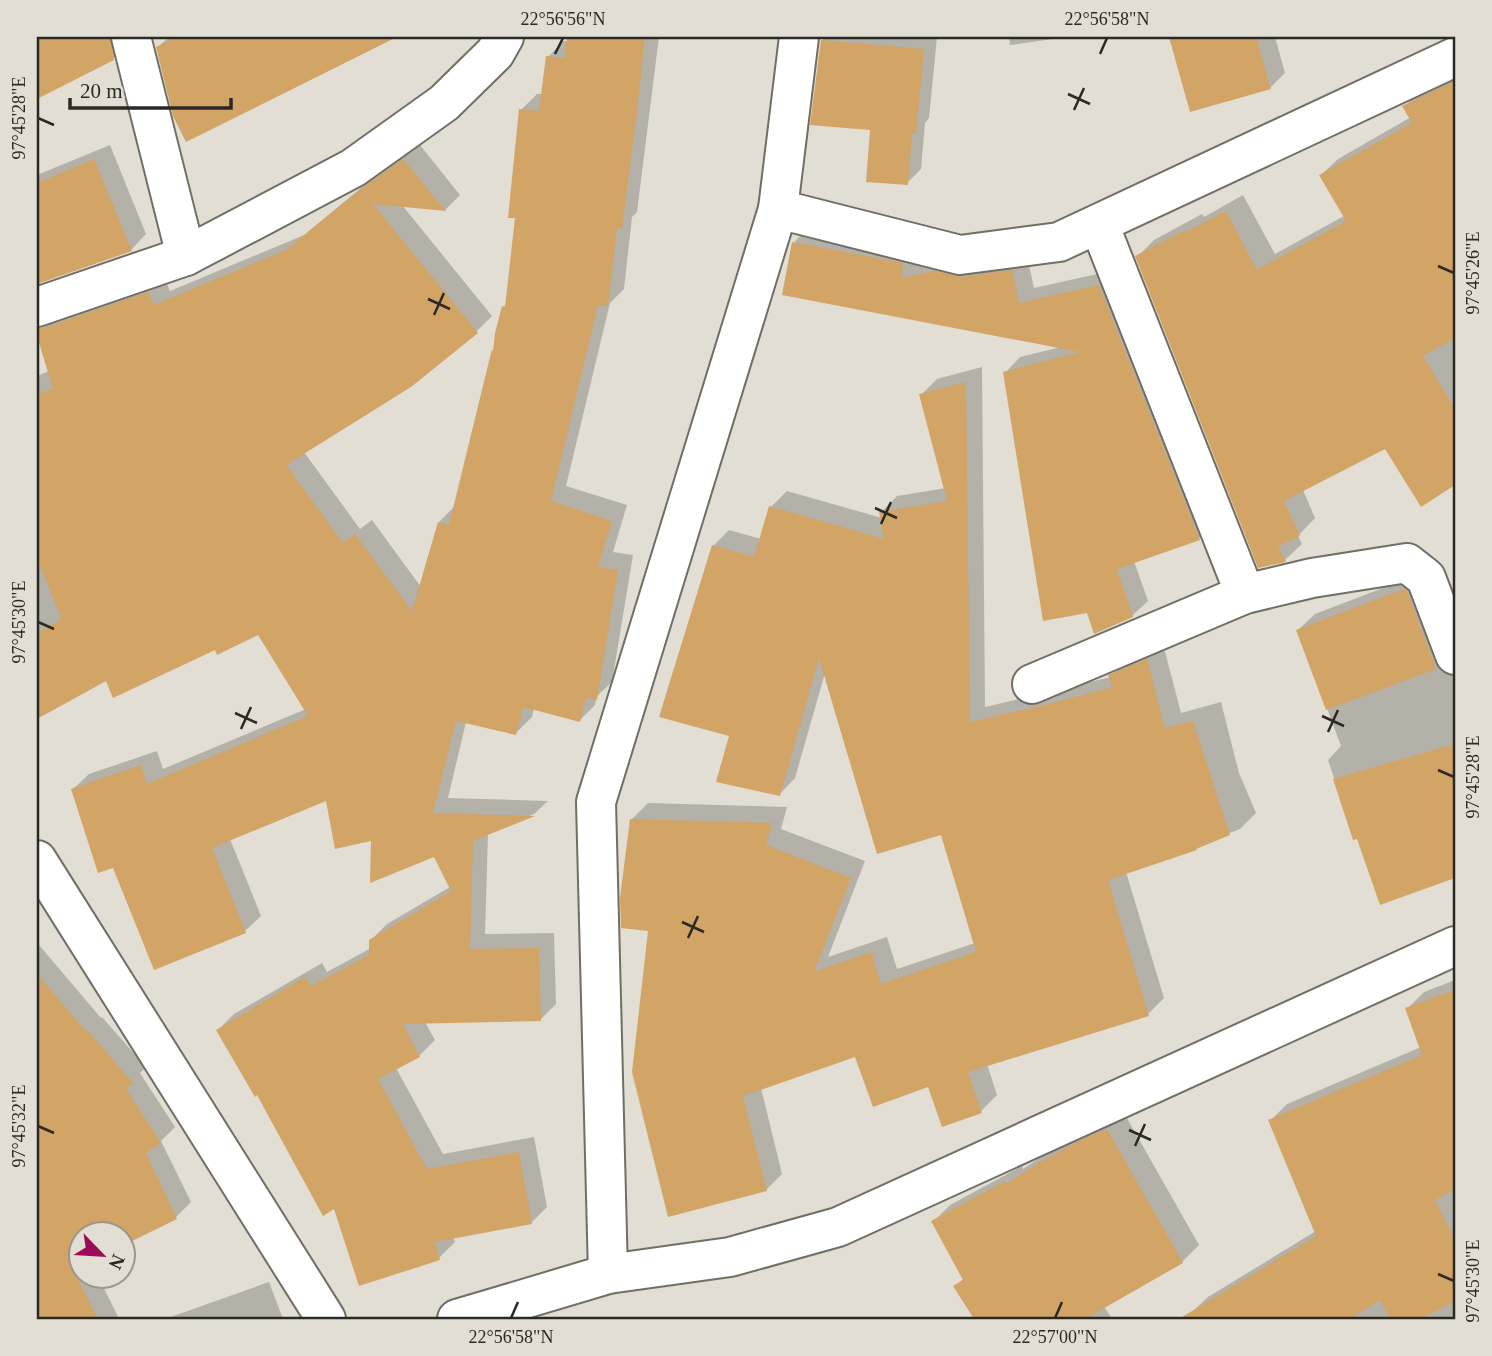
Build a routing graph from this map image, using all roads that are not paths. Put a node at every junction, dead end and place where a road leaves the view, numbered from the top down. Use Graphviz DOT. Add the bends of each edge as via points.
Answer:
graph roads {
  1 [pos="131,37"];
  2 [pos="799,37"];
  3 [pos="492,42"];
  4 [pos="1455,57"];
  5 [pos="778,209"];
  6 [pos="1100,224"];
  7 [pos="186,256"];
  8 [pos="37,307"];
  9 [pos="1245,594"];
  10 [pos="1455,656"];
  11 [pos="1032,684"];
  12 [pos="37,860"];
  13 [pos="1455,946"];
  14 [pos="608,1274"];
  15 [pos="326,1319"];
  16 [pos="457,1319"];
  1 -- 7 [label="street"];
  2 -- 5 [label="street"];
  3 -- 7 [label="street" via="443,103 354,168"];
  4 -- 6 [label="street"];
  5 -- 6 [label="street" via="960,256 1059,242"];
  5 -- 14 [label="street" via="596,802"];
  6 -- 9 [label="street"];
  7 -- 8 [label="street"];
  9 -- 10 [label="street" via="1407,563 1426,578"];
  9 -- 11 [label="street"];
  12 -- 15 [label="street"];
  13 -- 14 [label="street" via="838,1227 730,1257"];
  14 -- 16 [label="street"];
}
